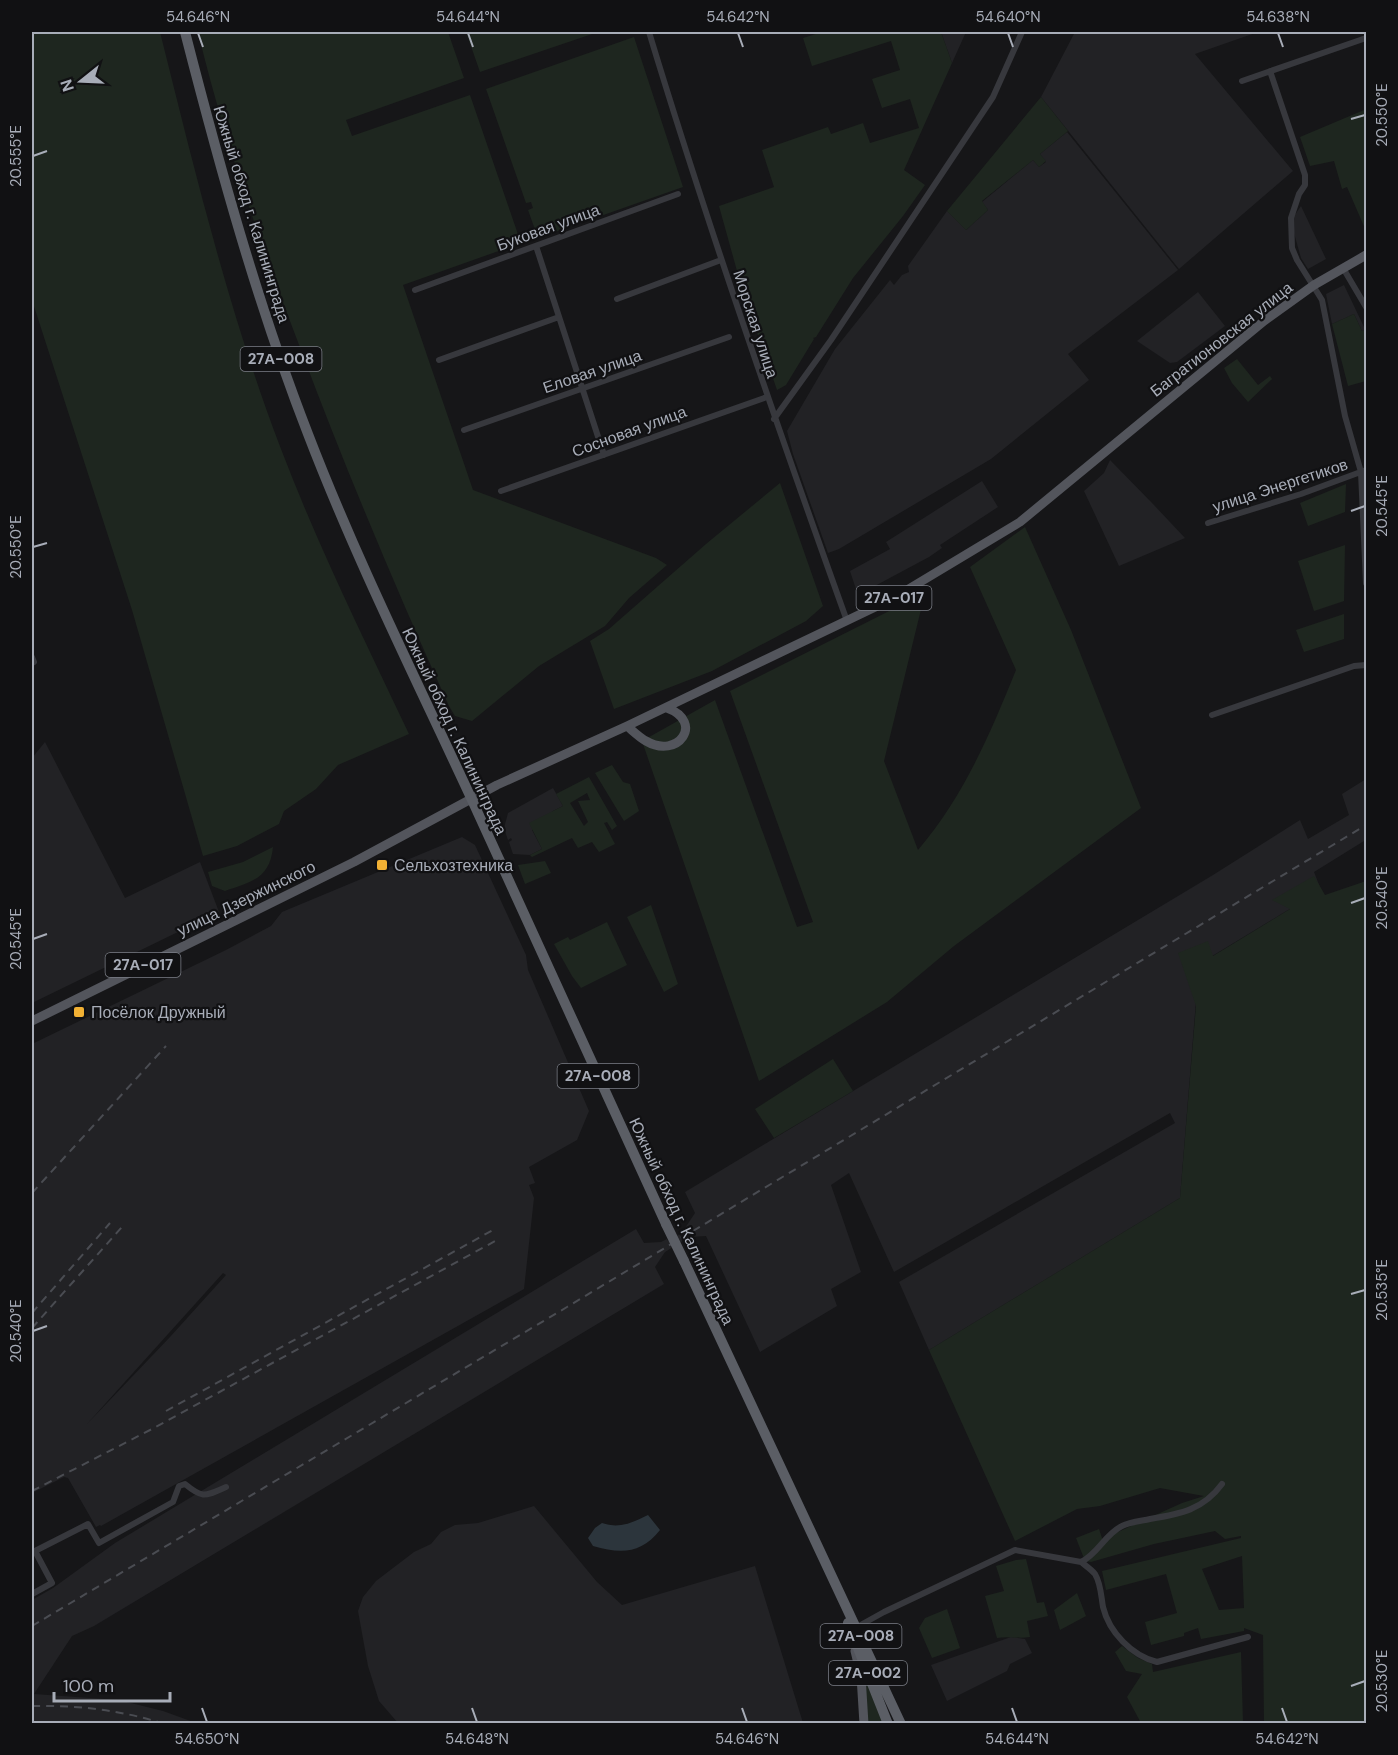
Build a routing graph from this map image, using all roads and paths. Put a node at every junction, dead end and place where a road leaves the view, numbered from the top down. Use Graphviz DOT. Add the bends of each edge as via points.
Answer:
graph roads {
  1 [pos="185,32"];
  2 [pos="649,32"];
  3 [pos="1022,32"];
  4 [pos="1366,38"];
  5 [pos="1270,71"];
  6 [pos="1242,81"];
  7 [pos="678,194"];
  8 [pos="536,246"];
  9 [pos="1366,255"];
  10 [pos="721,260"];
  11 [pos="1343,268"];
  12 [pos="1314,285"];
  13 [pos="415,290"];
  14 [pos="617,299"];
  15 [pos="1366,307"];
  16 [pos="559,317"];
  17 [pos="729,337"];
  18 [pos="439,360"];
  19 [pos="583,388"];
  20 [pos="766,397"];
  21 [pos="774,419"];
  22 [pos="464,430"];
  23 [pos="604,455"];
  24 [pos="1364,471"];
  25 [pos="501,491"];
  26 [pos="1208,523"];
  27 [pos="1366,583"];
  28 [pos="847,621"];
  29 [pos="32,657"];
  30 [pos="32,663"];
  31 [pos="1366,665"];
  32 [pos="667,708"];
  33 [pos="1212,715"];
  34 [pos="627,726"];
  35 [pos="471,800"];
  36 [pos="32,1021"];
  37 [pos="1222,1484"];
  38 [pos="226,1487"];
  39 [pos="33,1551"];
  40 [pos="1081,1562"];
  41 [pos="32,1594"];
  42 [pos="852,1625"];
  43 [pos="1248,1637"];
  44 [pos="864,1724"];
  45 [pos="888,1724"];
  46 [pos="901,1724"];
  1 -- 35 [label="highway, Южный обход г. Калининграда / 27А-008" via="243,246 306,430"];
  2 -- 10 [label="street, Морская улица"];
  3 -- 21 [label="street" via="993,97"];
  4 -- 5 [label="street"];
  5 -- 6 [label="street"];
  5 -- 12 [label="street" via="1305,175 1305,185 1291,218 1291,238 1297,260"];
  7 -- 8 [label="street, Буковая улица"];
  8 -- 13 [label="street, Буковая улица"];
  8 -- 16 [label="street"];
  9 -- 11 [label="main road, Багратионовская улица / 27А-017"];
  10 -- 14 [label="street"];
  10 -- 20 [label="street, Морская улица"];
  11 -- 12 [label="main road, Багратионовская улица / 27А-017"];
  11 -- 15 [label="street"];
  12 -- 24 [label="street" via="1322,300 1345,416"];
  12 -- 28 [label="main road, Багратионовская улица / 27А-017" via="1264,321 1020,522 892,599"];
  16 -- 18 [label="street"];
  16 -- 19 [label="street"];
  17 -- 19 [label="street, Еловая улица"];
  19 -- 22 [label="street, Еловая улица"];
  19 -- 23 [label="street"];
  20 -- 21 [label="street, Морская улица"];
  20 -- 23 [label="street, Сосновая улица"];
  21 -- 28 [label="street, Морская улица"];
  23 -- 25 [label="street, Сосновая улица"];
  24 -- 26 [label="street, улица Энергетиков"];
  24 -- 27 [label="street"];
  28 -- 32 [label="main road, 27А-017"];
  29 -- 30 [label="street"];
  31 -- 33 [label="street"];
  32 -- 34 [label="main road, 27А-017"];
  32 -- 34 [label="main road" via="681,715 686,724 686,734 678,744 658,746"];
  34 -- 35 [label="main road, 27А-017"];
  35 -- 36 [label="main road, улица Дзержинского / 27А-017"];
  35 -- 42 [label="highway, Южный обход г. Калининграда / 27А-008, bridge" via="821,1550"];
  37 -- 40 [label="street" via="1212,1498 1198,1506 1123,1525"];
  38 -- 39 [label="street" via="206,1496 185,1484 179,1485 173,1502 99,1543 88,1524"];
  39 -- 41 [label="street" via="52,1583"];
  40 -- 42 [label="street" via="1016,1550"];
  40 -- 43 [label="street" via="1095,1573 1107,1621 1116,1635 1149,1660 1157,1662"];
  42 -- 44 [label="main road, 27А-008"];
  42 -- 45 [label="highway, 27А-002"];
  42 -- 46 [label="highway, Южный обход г. Калининграда / 27А-008"];
}
